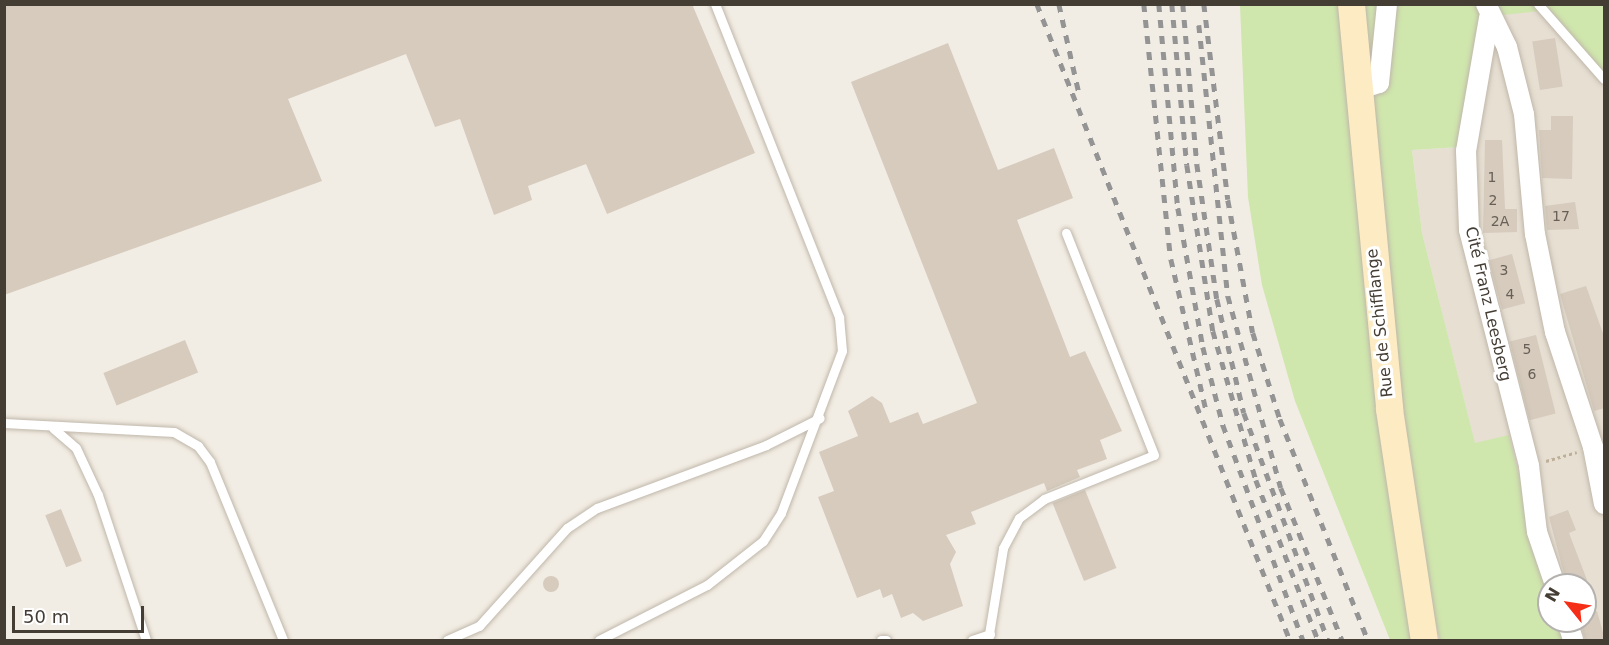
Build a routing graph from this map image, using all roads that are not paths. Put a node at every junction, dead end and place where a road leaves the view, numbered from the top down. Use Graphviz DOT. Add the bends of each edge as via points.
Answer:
graph roads {
  1 [pos="715,4"];
  2 [pos="1351,4"];
  3 [pos="1388,4"];
  4 [pos="1538,4"];
  5 [pos="1487,11"];
  6 [pos="1605,79"];
  7 [pos="1357,90"];
  8 [pos="1066,233"];
  9 [pos="820,418"];
  10 [pos="4,423"];
  11 [pos="53,428"];
  12 [pos="1605,504"];
  13 [pos="1551,573"];
  14 [pos="989,637"];
  15 [pos="146,640"];
  16 [pos="283,640"];
  17 [pos="447,640"];
  18 [pos="599,640"];
  19 [pos="881,640"];
  20 [pos="886,640"];
  21 [pos="972,640"];
  22 [pos="1424,640"];
  1 -- 9 [label="lane" via="839,317 842,351"];
  2 -- 7 [label="street, Rue de Schifflange"];
  3 -- 7 [label="street" via="1379,83"];
  4 -- 6 [label="lane"];
  5 -- 12 [label="street, Cité Franz Leesberg" via="1507,47 1524,114 1535,234 1555,332 1593,447"];
  5 -- 13 [label="street, Cité Franz Leesberg" via="1466,151 1469,230 1529,465 1537,532"];
  7 -- 22 [label="street, Rue de Schifflange" via="1400,502"];
  8 -- 14 [label="lane" via="1154,455 1044,499 1019,518 1003,548"];
  9 -- 17 [label="lane" via="766,445 597,508 567,528 512,595 478,626"];
  9 -- 18 [label="lane" via="781,513 763,541 707,585"];
  10 -- 11 [label="lane"];
  11 -- 15 [label="lane" via="76,448 98,495"];
  11 -- 16 [label="lane" via="174,432 198,446"];
  14 -- 21 [label="lane"];
  19 -- 20 [label="lane"];
}
